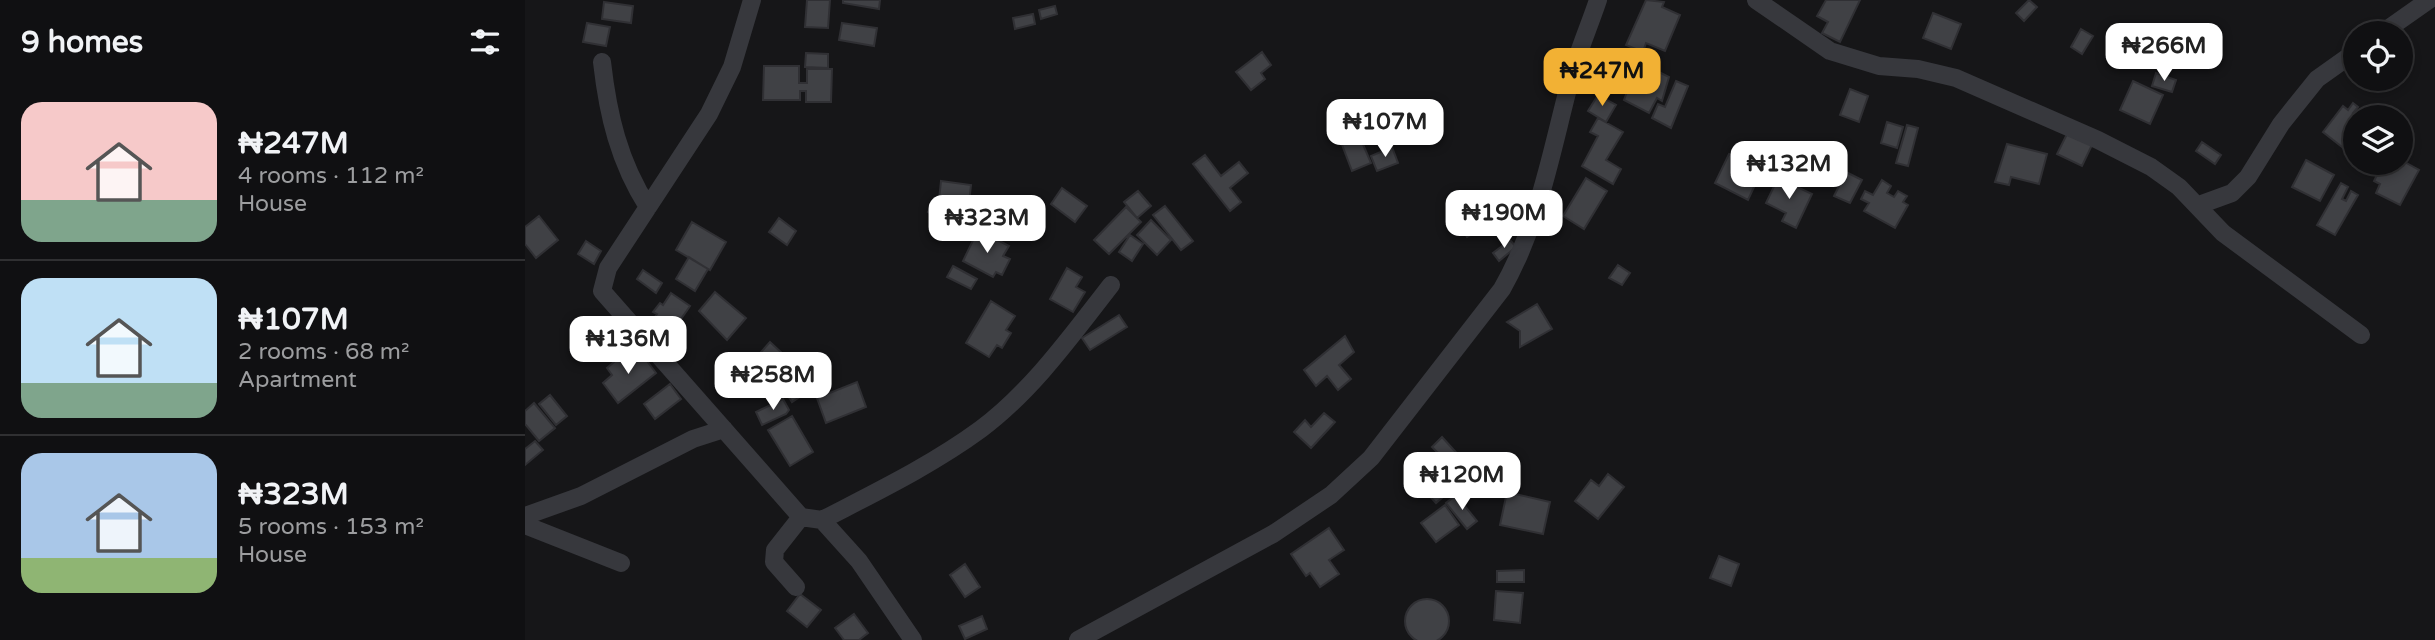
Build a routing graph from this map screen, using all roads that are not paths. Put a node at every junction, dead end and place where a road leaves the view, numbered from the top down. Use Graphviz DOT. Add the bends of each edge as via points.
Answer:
graph roads {
  1 [pos="752,0"];
  2 [pos="1598,0"];
  3 [pos="1756,0"];
  4 [pos="2429,0"];
  5 [pos="2399,21"];
  6 [pos="2343,61"];
  7 [pos="602,62"];
  8 [pos="2199,205"];
  9 [pos="648,207"];
  10 [pos="1111,285"];
  11 [pos="2361,335"];
  12 [pos="724,429"];
  13 [pos="525,516"];
  14 [pos="801,517"];
  15 [pos="822,520"];
  16 [pos="525,525"];
  17 [pos="621,563"];
  18 [pos="796,587"];
  19 [pos="1083,639"];
  20 [pos="913,640"];
  1 -- 9 [label="street" via="732,67 709,114"];
  2 -- 19 [label="street" via="1570,79 1533,227 1518,261 1502,289 1371,458 1331,495 1273,534"];
  3 -- 8 [label="street" via="1830,51 1879,66 1956,78 2098,140 2151,167"];
  4 -- 5 [label="street"];
  6 -- 8 [label="street" via="2317,79 2281,124 2248,177 2232,193"];
  7 -- 9 [label="street" via="607,110 622,159"];
  8 -- 11 [label="street" via="2224,233"];
  9 -- 12 [label="street" via="608,268 602,291"];
  10 -- 15 [label="street" via="1037,376 982,428 915,471"];
  12 -- 13 [label="street" via="645,461 581,496"];
  12 -- 14 [label="street"];
  14 -- 15 [label="street"];
  14 -- 18 [label="street" via="775,550 774,562"];
  15 -- 20 [label="street" via="859,561"];
  16 -- 17 [label="street"];
}
